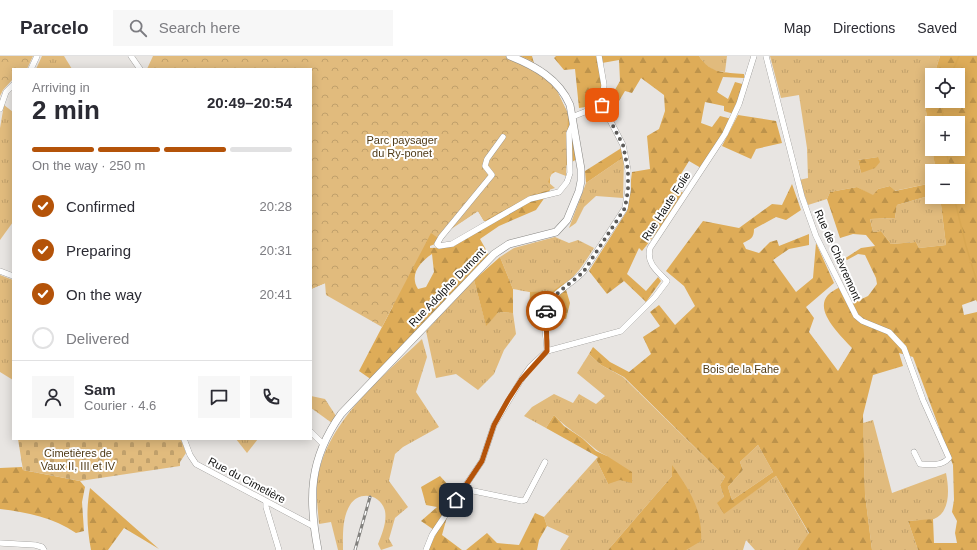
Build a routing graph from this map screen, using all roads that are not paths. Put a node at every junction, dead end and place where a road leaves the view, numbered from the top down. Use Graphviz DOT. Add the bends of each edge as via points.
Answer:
graph roads {
  1 [pos="37,56"];
  2 [pos="131,56"];
  3 [pos="510,56"];
  4 [pos="599,56"];
  5 [pos="754,56"];
  6 [pos="766,56"];
  7 [pos="31,68"];
  8 [pos="139,68"];
  9 [pos="12,86"];
  10 [pos="602,105"];
  11 [pos="0,109"];
  12 [pos="573,121"];
  13 [pos="503,137"];
  14 [pos="0,271"];
  15 [pos="12,276"];
  16 [pos="547,351"];
  17 [pos="312,433"];
  18 [pos="184,440"];
  19 [pos="322,443"];
  20 [pos="914,452"];
  21 [pos="545,462"];
  22 [pos="464,489"];
  23 [pos="266,502"];
  24 [pos="313,526"];
  25 [pos="0,543"];
  26 [pos="44,550"];
  27 [pos="279,550"];
  28 [pos="318,550"];
  29 [pos="426,550"];
  1 -- 7 [label="street"];
  2 -- 8 [label="street"];
  3 -- 12 [label="main road, Rue Adolphe Dumont" via="533,65 550,78 566,96"];
  4 -- 10 [label="street" via="604,85"];
  5 -- 16 [label="street, Rue Haute Folie" via="739,104 725,134 650,248 650,263 667,281 655,297 621,331"];
  6 -- 20 [label="street, Rue de Chèvremont" via="797,181 816,236 856,316 889,332 904,348 923,400 949,458 936,465 920,464"];
  9 -- 11 [label="street" via="6,92"];
  10 -- 12 [label="street"];
  10 -- 16 [label="street" via="626,156 628,190 625,208 584,271 548,304 545,313"];
  12 -- 13 [label="street, Rue Adolphe Dumont" via="569,133 570,173 559,192 530,199 452,244 439,246 437,244 441,237 492,175 485,166 487,159"];
  12 -- 19 [label="main road, Rue Adolphe Dumont" via="581,181 562,228 550,234 509,244 494,254 341,414"];
  14 -- 15 [label="street"];
  16 -- 22 [label="street" via="521,380 502,411 494,425 482,461"];
  17 -- 19 [label="street"];
  18 -- 23 [label="street, Rue du Cimetière" via="196,464"];
  19 -- 24 [label="main road" via="312,488"];
  21 -- 22 [label="street" via="525,500 522,501"];
  22 -- 29 [label="street" via="432,535"];
  23 -- 24 [label="street, Rue du Cimetière"];
  23 -- 27 [label="street"];
  24 -- 28 [label="main road"];
  25 -- 26 [label="street" via="35,545"];
}
